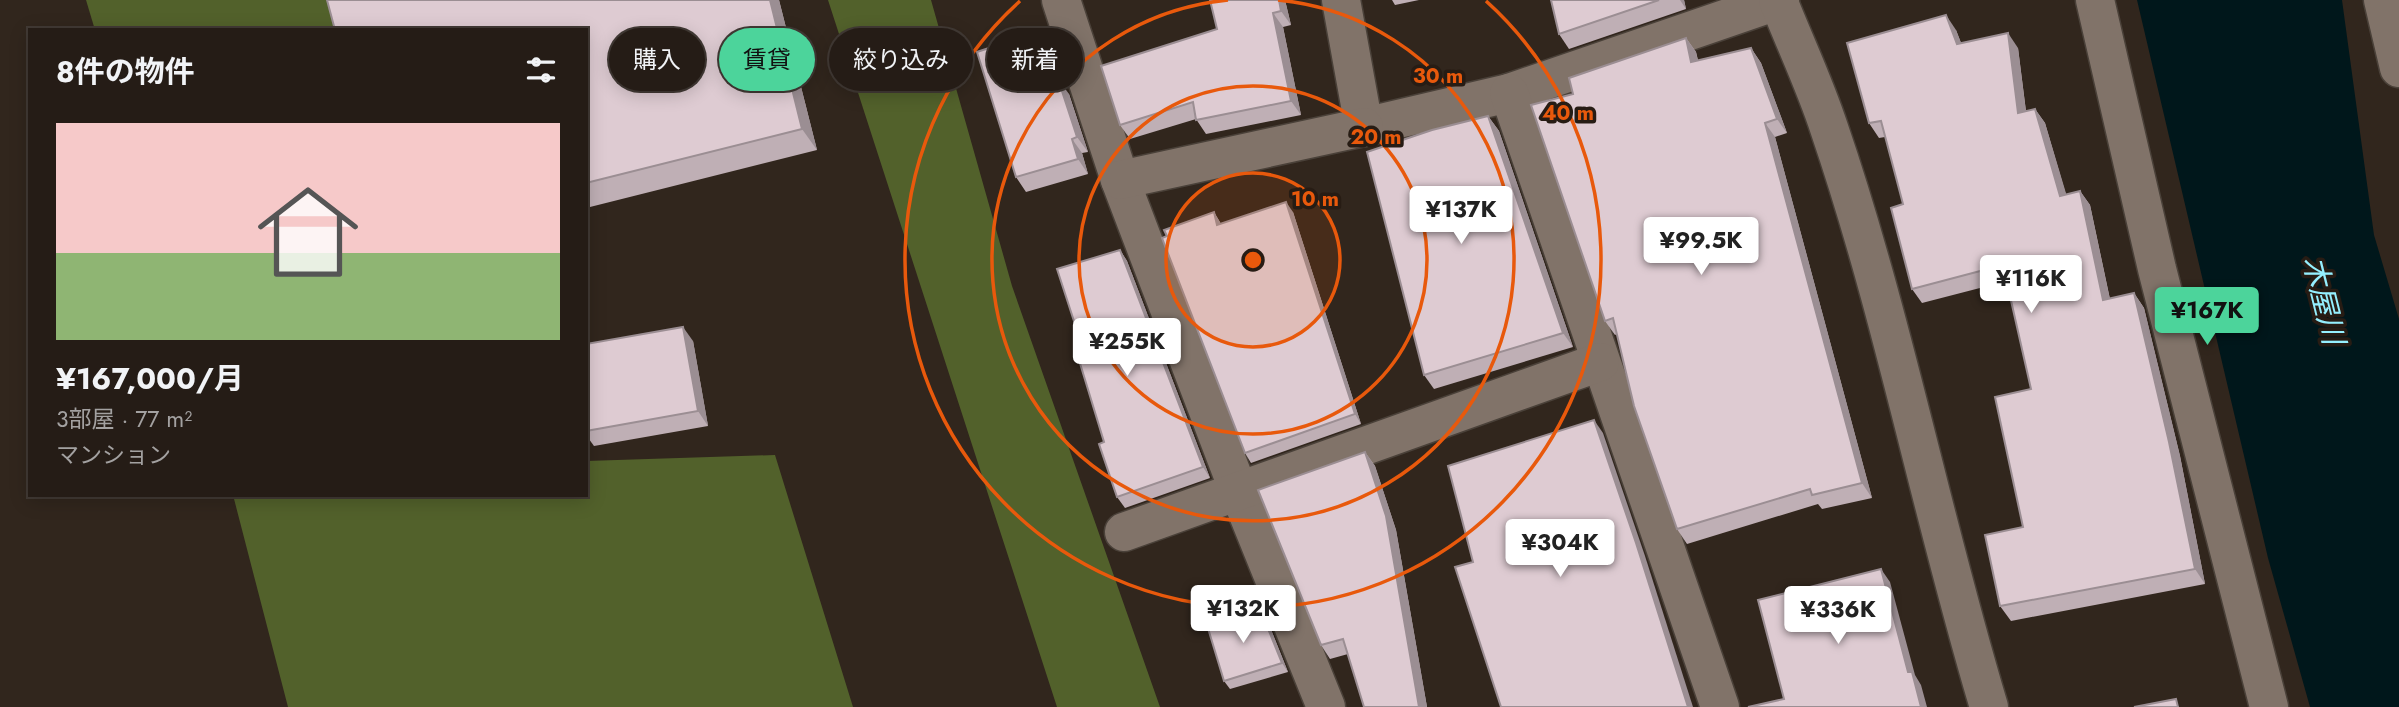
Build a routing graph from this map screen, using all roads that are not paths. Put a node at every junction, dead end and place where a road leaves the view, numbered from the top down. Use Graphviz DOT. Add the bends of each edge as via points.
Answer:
graph roads {
  1 [pos="1061,0"];
  2 [pos="1341,0"];
  3 [pos="1778,0"];
  4 [pos="2095,0"];
  5 [pos="2383,0"];
  6 [pos="2399,68"];
  7 [pos="1509,93"];
  8 [pos="1364,127"];
  9 [pos="1120,180"];
  10 [pos="1600,362"];
  11 [pos="1239,492"];
  12 [pos="1124,532"];
  13 [pos="1709,704"];
  14 [pos="1326,707"];
  15 [pos="1989,707"];
  16 [pos="2269,707"];
  1 -- 9 [label="street"];
  2 -- 8 [label="street"];
  3 -- 7 [label="street"];
  3 -- 15 [label="street" via="1829,127 1876,282"];
  4 -- 16 [label="street" via="2157,269"];
  5 -- 6 [label="street"];
  7 -- 8 [label="street"];
  7 -- 10 [label="street"];
  8 -- 9 [label="street"];
  9 -- 11 [label="street"];
  10 -- 11 [label="street"];
  10 -- 13 [label="street"];
  11 -- 12 [label="street"];
  11 -- 14 [label="street"];
}
